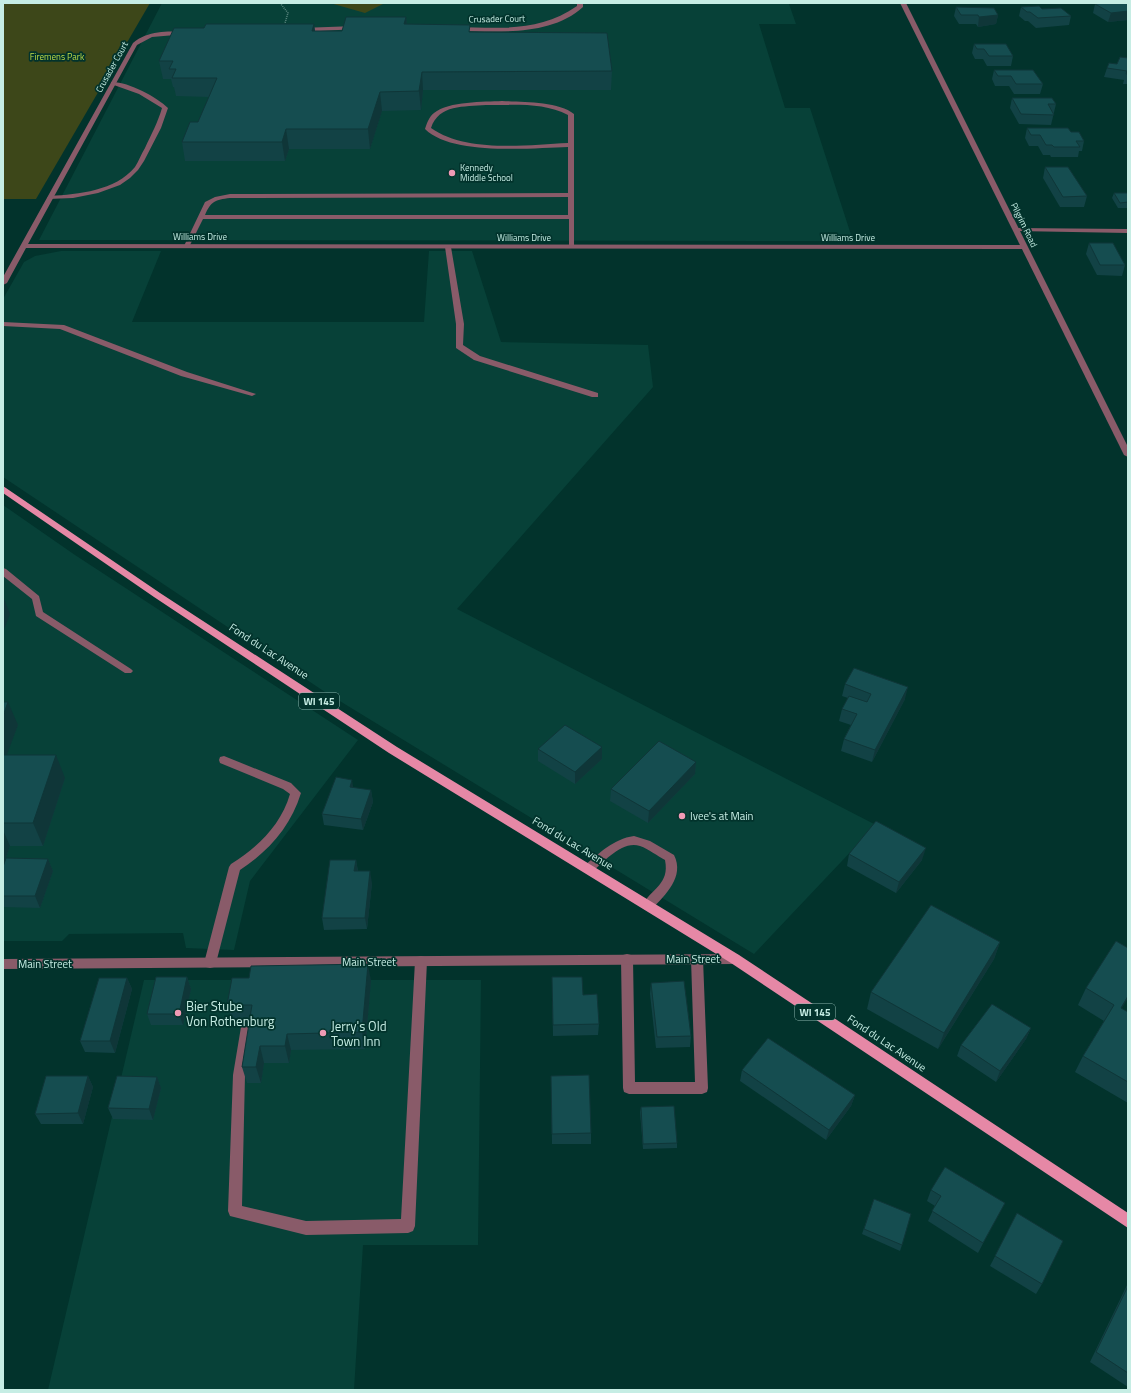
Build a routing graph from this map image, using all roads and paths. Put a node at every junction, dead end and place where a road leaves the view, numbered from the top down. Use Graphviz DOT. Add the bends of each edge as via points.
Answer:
graph roads {
  1 [pos="280,3"];
  2 [pos="580,3"];
  3 [pos="903,3"];
  4 [pos="285,23"];
  5 [pos="359,28"];
  6 [pos="454,29"];
  7 [pos="295,30"];
  8 [pos="191,33"];
  9 [pos="113,83"];
  10 [pos="572,145"];
  11 [pos="572,195"];
  12 [pos="50,198"];
  13 [pos="201,217"];
  14 [pos="572,217"];
  15 [pos="1016,230"];
  16 [pos="1128,231"];
  17 [pos="23,246"];
  18 [pos="187,246"];
  19 [pos="448,247"];
  20 [pos="572,247"];
  21 [pos="1024,247"];
  22 [pos="3,283"];
  23 [pos="3,324"];
  24 [pos="252,394"];
  25 [pos="595,395"];
  26 [pos="1128,455"];
  27 [pos="3,489"];
  28 [pos="3,571"];
  29 [pos="128,671"];
  30 [pos="224,760"];
  31 [pos="588,869"];
  32 [pos="648,906"];
  33 [pos="697,959"];
  34 [pos="735,959"];
  35 [pos="627,960"];
  36 [pos="421,961"];
  37 [pos="210,963"];
  38 [pos="3,964"];
  39 [pos="248,1021"];
  40 [pos="1128,1222"];
  1 -- 4 [label="path" via="288,14"];
  2 -- 6 [label="street, Crusader Court" via="580,7 570,16 528,28"];
  3 -- 15 [label="street, Pilgrim Road"];
  5 -- 7 [label="street"];
  8 -- 9 [label="street, Crusader Court" via="141,37"];
  9 -- 12 [label="street, Crusader Court"];
  9 -- 12 [label="street" via="136,89 166,108 161,123 136,169 104,190 82,196"];
  10 -- 10 [label="street" via="571,114 562,109 540,105 449,107 436,114 428,129 434,136 465,145"];
  10 -- 11 [label="street"];
  11 -- 13 [label="street" via="230,196 207,203"];
  11 -- 14 [label="street"];
  12 -- 17 [label="street, Crusader Court"];
  13 -- 14 [label="street"];
  13 -- 18 [label="street"];
  14 -- 20 [label="street"];
  15 -- 16 [label="street"];
  15 -- 21 [label="street, Pilgrim Road"];
  17 -- 18 [label="street, Williams Drive"];
  17 -- 22 [label="street, Crusader Court"];
  18 -- 19 [label="street, Williams Drive"];
  19 -- 20 [label="street, Williams Drive"];
  19 -- 25 [label="street" via="460,324 460,346 477,358"];
  20 -- 21 [label="street, Williams Drive"];
  21 -- 26 [label="street, Pilgrim Road"];
  23 -- 24 [label="street" via="61,328 184,374"];
  27 -- 31 [label="main road, Fond du Lac Avenue / WI 145" via="157,595 393,750"];
  28 -- 29 [label="street" via="36,598 39,614"];
  30 -- 37 [label="street" via="287,786 296,793 293,805 281,826 252,857 235,867"];
  31 -- 32 [label="main road, Fond du Lac Avenue / WI 145"];
  31 -- 32 [label="street" via="618,844 629,840 642,842 670,858 673,868 671,880"];
  32 -- 34 [label="main road, Fond du Lac Avenue / WI 145"];
  33 -- 34 [label="street, Main Street"];
  33 -- 35 [label="street, Main Street"];
  33 -- 35 [label="street" via="702,1088 629,1088"];
  34 -- 40 [label="main road, Fond du Lac Avenue / WI 145"];
  35 -- 36 [label="street, Main Street"];
  36 -- 37 [label="street, Main Street" via="254,968"];
  36 -- 39 [label="street" via="408,1226 306,1228 235,1211 239,1076"];
  37 -- 38 [label="street, Main Street"];
}
